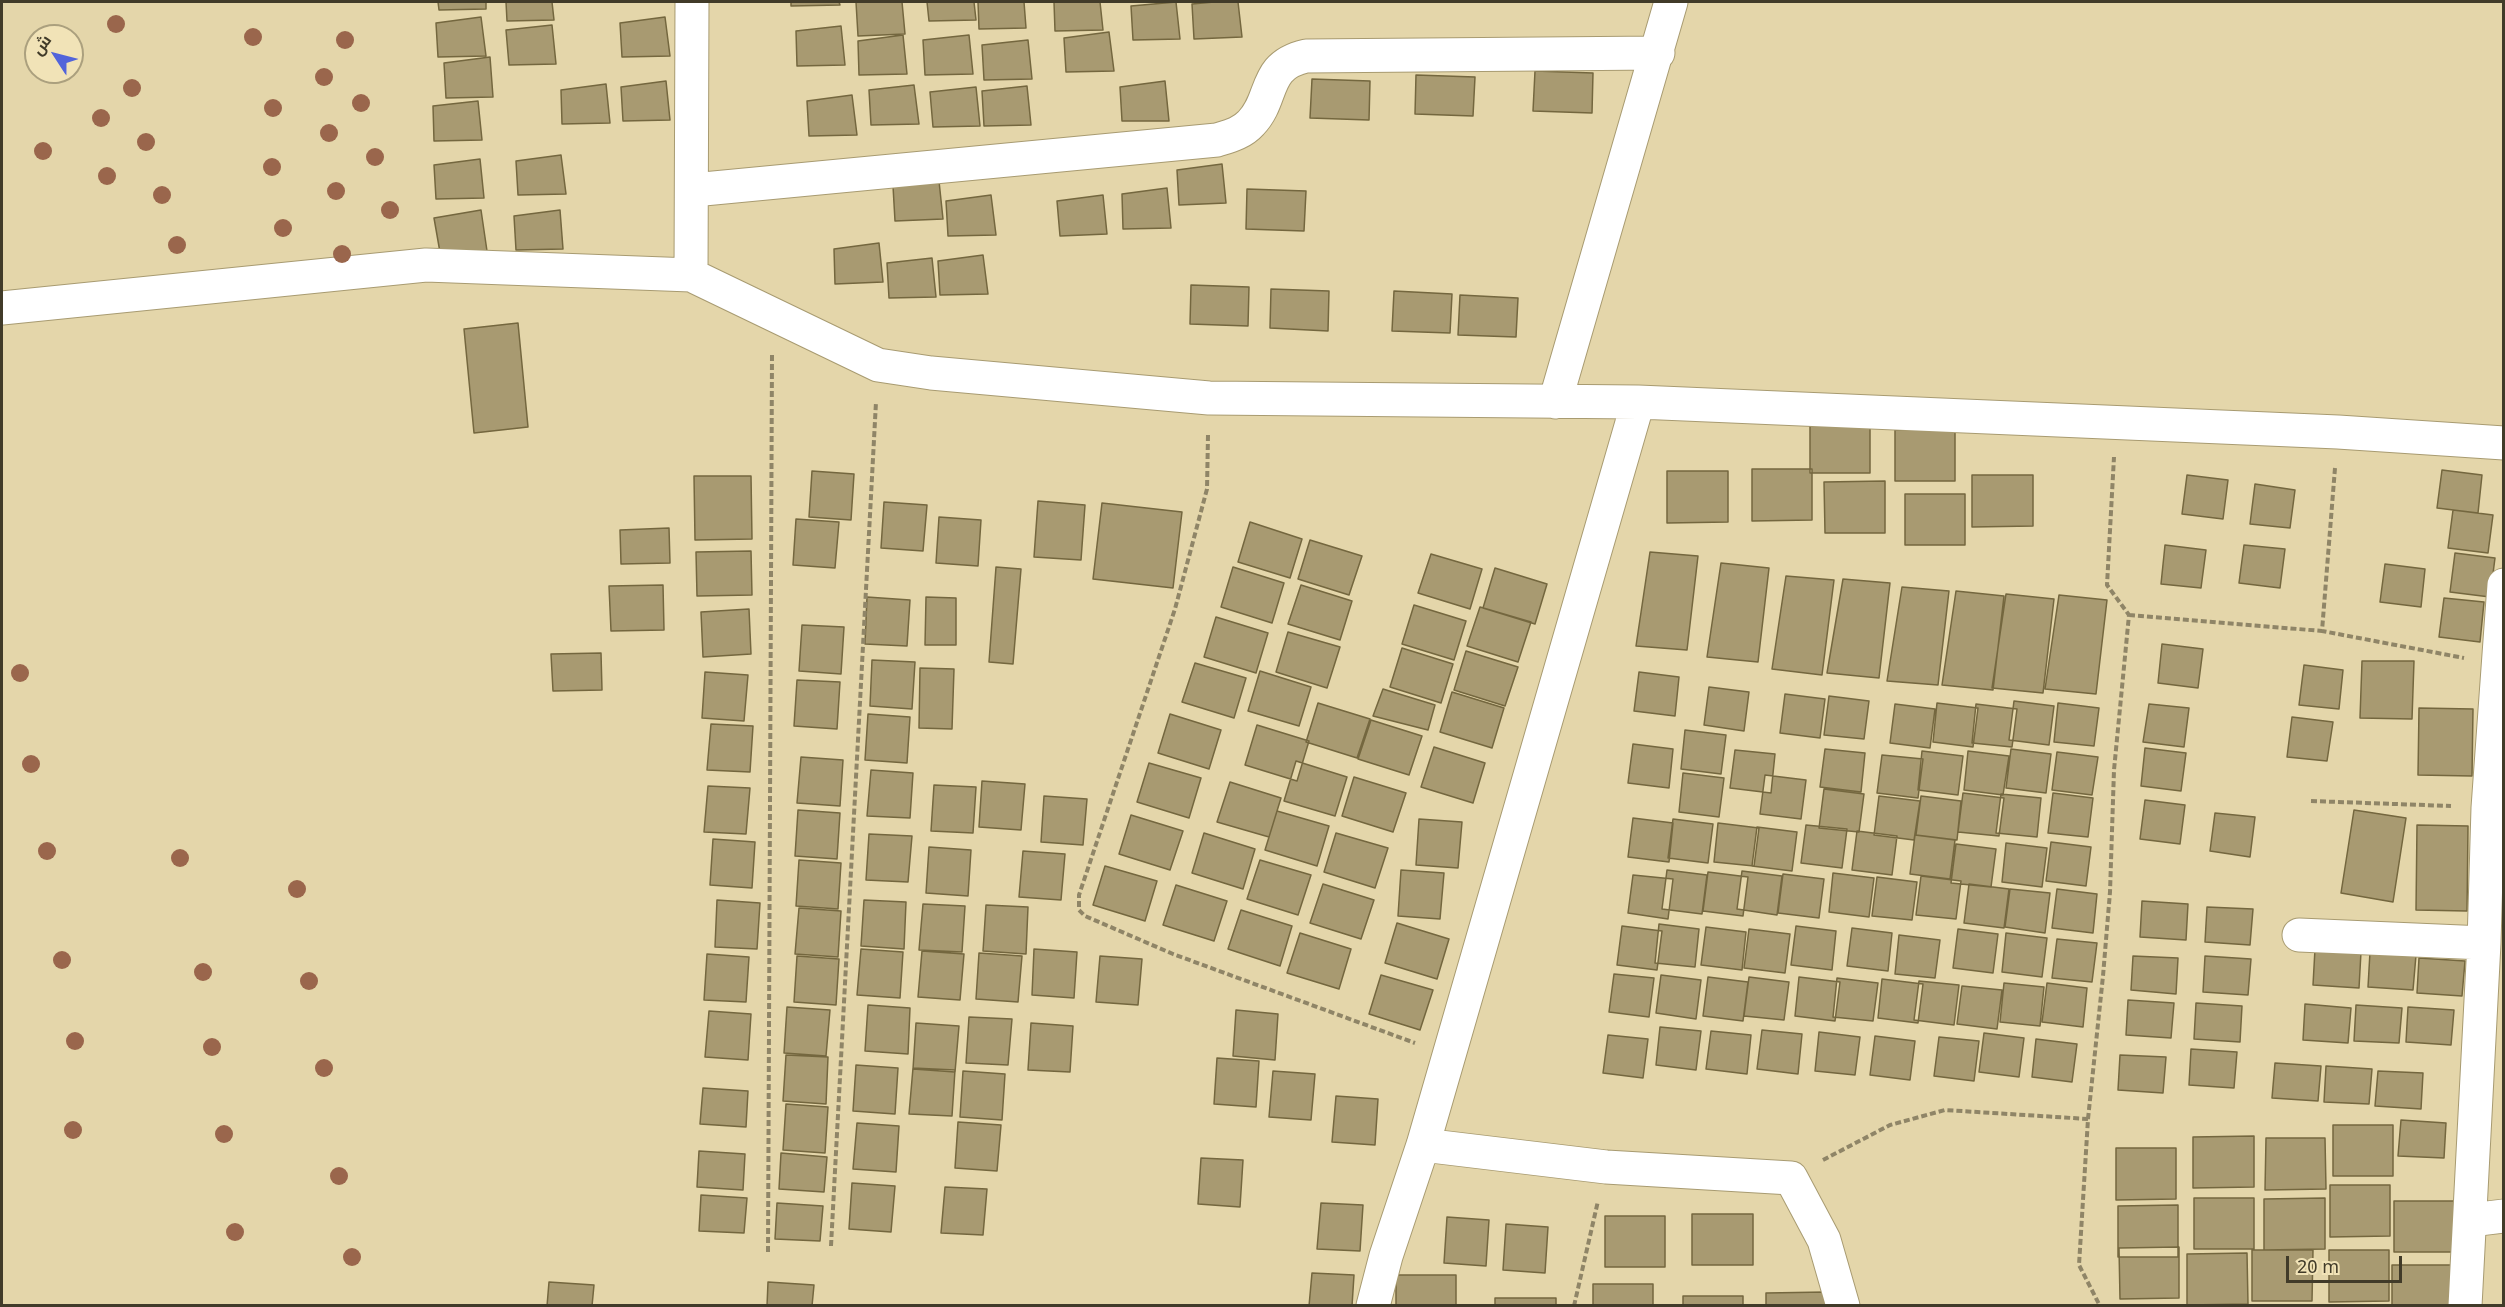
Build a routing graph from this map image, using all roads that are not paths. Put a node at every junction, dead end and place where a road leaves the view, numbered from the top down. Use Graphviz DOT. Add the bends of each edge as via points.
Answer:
graph roads {
  1 [pos="692,2"];
  2 [pos="1671,2"];
  3 [pos="1658,52"];
  4 [pos="693,190"];
  5 [pos="691,275"];
  6 [pos="2,308"];
  7 [pos="1555,402"];
  8 [pos="1638,402"];
  9 [pos="2504,443"];
  10 [pos="2504,585"];
  11 [pos="2501,664"];
  12 [pos="2299,935"];
  13 [pos="2484,943"];
  14 [pos="1423,1145"];
  15 [pos="2504,1216"];
  16 [pos="2471,1220"];
  17 [pos="1373,1305"];
  18 [pos="1843,1305"];
  19 [pos="2464,1305"];
  1 -- 4 [label="street"];
  2 -- 3 [label="street"];
  3 -- 4 [label="street" via="1306,56 1291,60 1278,70 1252,122 1235,135 1217,140"];
  3 -- 7 [label="street"];
  4 -- 5 [label="street"];
  5 -- 6 [label="street" via="426,265"];
  5 -- 7 [label="street" via="878,364 942,374 1209,398"];
  7 -- 8 [label="street"];
  8 -- 9 [label="street" via="2338,432"];
  8 -- 14 [label="street"];
  10 -- 11 [label="street"];
  11 -- 13 [label="street" via="2488,808"];
  12 -- 13 [label="street"];
  13 -- 16 [label="street"];
  14 -- 17 [label="street"];
  14 -- 18 [label="street" via="1606,1167 1791,1178 1824,1240"];
  15 -- 16 [label="street"];
  16 -- 19 [label="street"];
}
